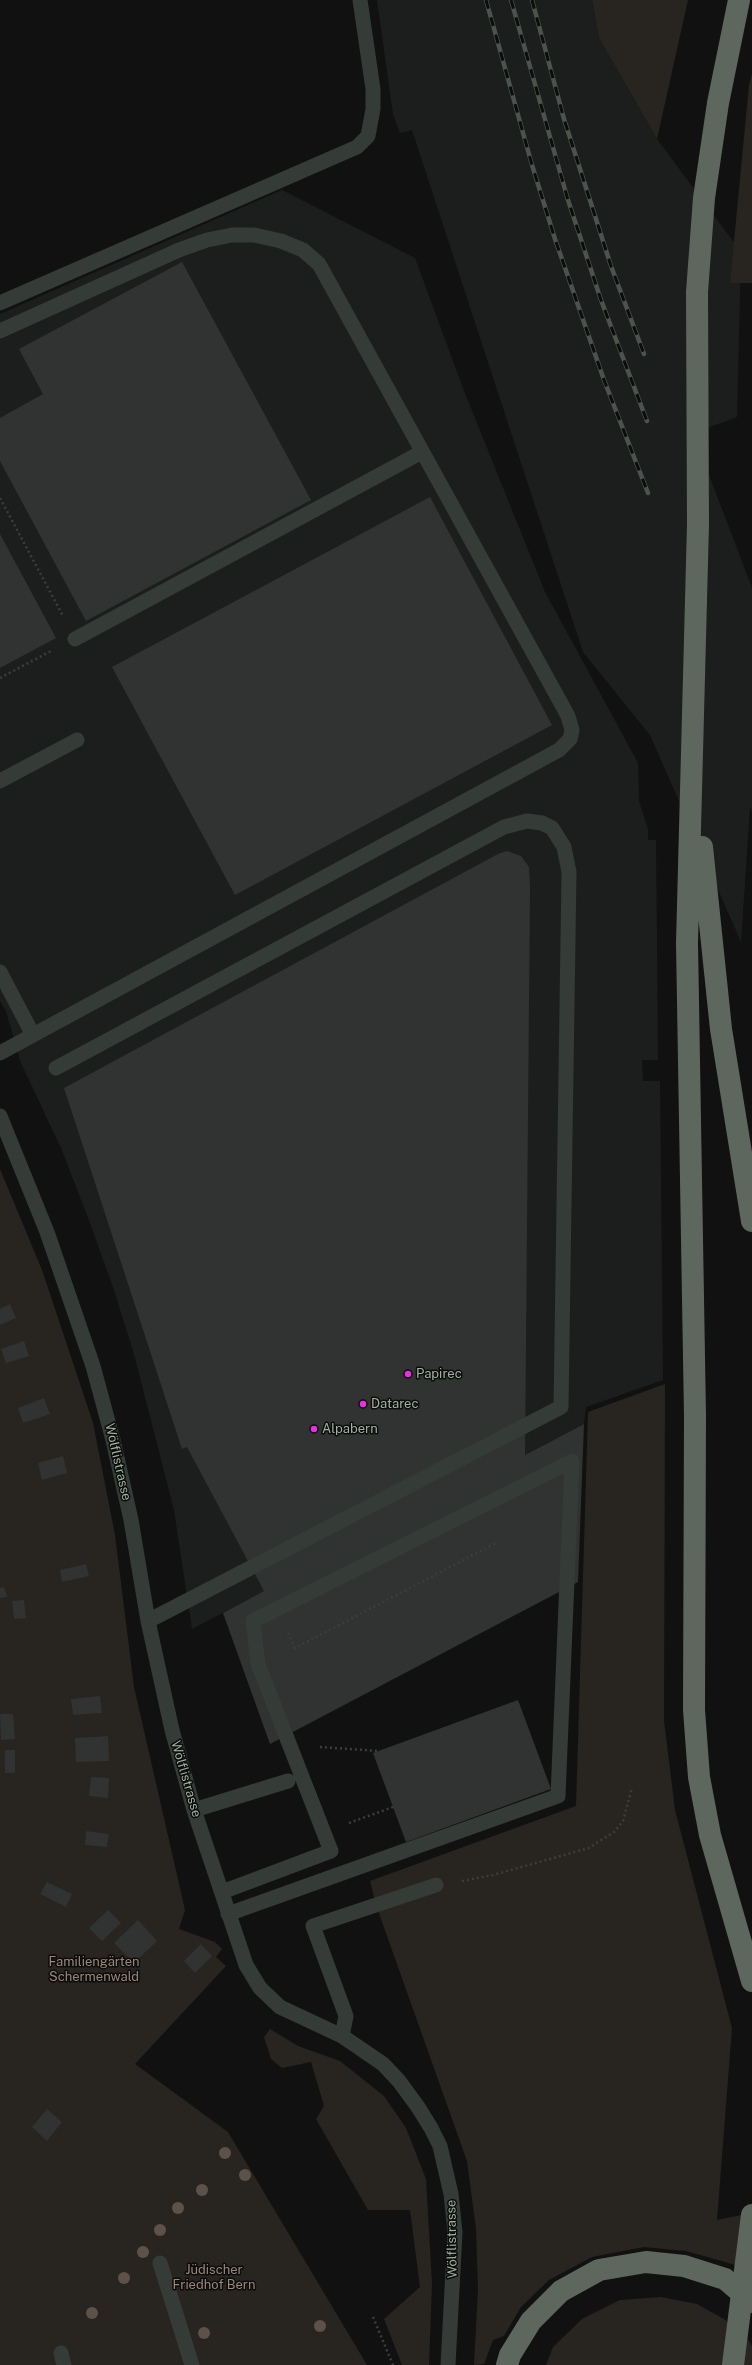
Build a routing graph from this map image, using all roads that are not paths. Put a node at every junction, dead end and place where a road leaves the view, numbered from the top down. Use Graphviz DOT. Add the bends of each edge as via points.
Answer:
graph roads {
  1 [pos="360,0"];
  2 [pos="739,0"];
  3 [pos="0,303"];
  4 [pos="0,331"];
  5 [pos="422,452"];
  6 [pos="75,639"];
  7 [pos="77,740"];
  8 [pos="694,756"];
  9 [pos="0,781"];
  10 [pos="0,972"];
  11 [pos="33,1035"];
  12 [pos="0,1052"];
  13 [pos="56,1068"];
  14 [pos="0,1116"];
  15 [pos="752,1222"];
  16 [pos="148,1621"];
  17 [pos="288,1781"];
  18 [pos="194,1810"];
  19 [pos="436,1885"];
  20 [pos="222,1892"];
  21 [pos="228,1914"];
  22 [pos="752,1981"];
  23 [pos="342,2036"];
  24 [pos="752,2216"];
  25 [pos="160,2263"];
  26 [pos="752,2302"];
  27 [pos="192,2365"];
  28 [pos="448,2365"];
  29 [pos="507,2365"];
  30 [pos="734,2365"];
  1 -- 3 [label="lane" via="374,110 368,136 357,147"];
  2 -- 8 [label="highway" via="718,103 705,190 697,292 698,524"];
  4 -- 5 [label="lane" via="179,250 207,240 232,235 254,235 280,241 304,250 319,264"];
  5 -- 6 [label="lane"];
  5 -- 11 [label="lane" via="568,716 572,730 568,743"];
  7 -- 9 [label="lane"];
  8 -- 15 [label="highway" via="721,1029"];
  8 -- 22 [label="highway" via="687,942 696,1416 694,1710 699,1777 710,1835"];
  10 -- 11 [label="lane"];
  11 -- 12 [label="lane"];
  13 -- 16 [label="lane" via="504,827 527,821 542,823 552,828 564,847 569,872 561,1407"];
  14 -- 16 [label="lane, Wölflistrasse" via="47,1232 93,1366 131,1520"];
  16 -- 18 [label="lane, Wölflistrasse" via="160,1681"];
  17 -- 18 [label="lane"];
  18 -- 20 [label="lane, Wölflistrasse"];
  19 -- 23 [label="lane" via="313,1926 346,2016"];
  20 -- 21 [label="lane, Wölflistrasse"];
  20 -- 21 [label="lane" via="332,1851 258,1664 253,1621 572,1461 558,1796"];
  21 -- 23 [label="lane, Wölflistrasse" via="246,1965 268,1998 292,2014"];
  23 -- 28 [label="lane, Wölflistrasse" via="366,2051 399,2081 440,2146 451,2194 455,2232"];
  24 -- 30 [label="highway, bridge"];
  25 -- 27 [label="lane"];
  26 -- 29 [label="highway" via="725,2279 684,2266 646,2262 599,2270 561,2290 531,2321 510,2355"];
}
